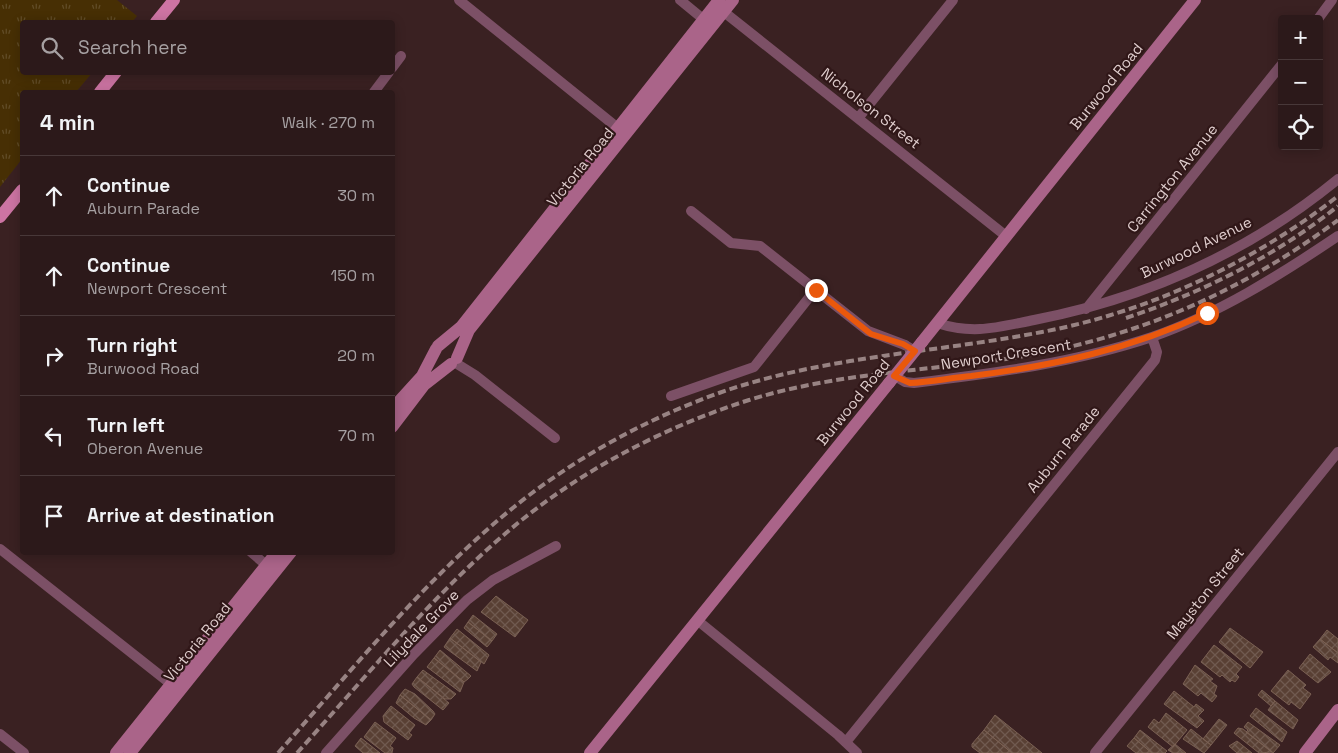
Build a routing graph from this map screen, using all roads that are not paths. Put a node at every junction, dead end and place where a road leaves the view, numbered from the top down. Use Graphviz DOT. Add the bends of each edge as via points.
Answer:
graph roads {
  1 [pos="174,0"];
  2 [pos="459,0"];
  3 [pos="680,0"];
  4 [pos="733,0"];
  5 [pos="954,0"];
  6 [pos="1195,0"];
  7 [pos="1332,0"];
  8 [pos="720,5"];
  9 [pos="1321,15"];
  10 [pos="158,20"];
  11 [pos="708,23"];
  12 [pos="401,56"];
  13 [pos="395,64"];
  14 [pos="1278,69"];
  15 [pos="114,75"];
  16 [pos="387,75"];
  17 [pos="102,90"];
  18 [pos="376,90"];
  19 [pos="858,117"];
  20 [pos="622,132"];
  21 [pos="1338,179"];
  22 [pos="20,192"];
  23 [pos="2,210"];
  24 [pos="691,211"];
  25 [pos="1006,236"];
  26 [pos="1338,236"];
  27 [pos="512,268"];
  28 [pos="816,290"];
  29 [pos="1085,310"];
  30 [pos="937,323"];
  31 [pos="1152,337"];
  32 [pos="914,346"];
  33 [pos="437,347"];
  34 [pos="454,361"];
  35 [pos="895,380"];
  36 [pos="671,396"];
  37 [pos="397,406"];
  38 [pos="555,438"];
  39 [pos="1338,452"];
  40 [pos="556,546"];
  41 [pos="0,549"];
  42 [pos="255,555"];
  43 [pos="276,555"];
  44 [pos="287,555"];
  45 [pos="271,569"];
  46 [pos="697,620"];
  47 [pos="175,688"];
  48 [pos="1338,710"];
  49 [pos="0,734"];
  50 [pos="846,742"];
  51 [pos="24,753"];
  52 [pos="116,753"];
  53 [pos="130,753"];
  54 [pos="326,753"];
  55 [pos="590,753"];
  56 [pos="857,753"];
  57 [pos="1095,753"];
  58 [pos="1305,753"];
  1 -- 10 [label="main road"];
  2 -- 20 [label="street"];
  3 -- 11 [label="street"];
  4 -- 8 [label="street, Victoria Road"];
  5 -- 19 [label="street"];
  6 -- 25 [label="street, Burwood Road"];
  7 -- 9 [label="street"];
  8 -- 11 [label="street, Victoria Road"];
  8 -- 19 [label="street, Nicholson Street"];
  11 -- 20 [label="street, Victoria Road"];
  12 -- 13 [label="street"];
  14 -- 29 [label="street, Carrington Avenue"];
  15 -- 17 [label="main road"];
  16 -- 18 [label="street"];
  19 -- 25 [label="street, Nicholson Street"];
  20 -- 27 [label="street, Victoria Road"];
  21 -- 29 [label="street, Burwood Avenue" via="1248,242 1167,282"];
  22 -- 23 [label="main road"];
  24 -- 28 [label="street" via="732,244 760,246"];
  25 -- 30 [label="street, Burwood Road"];
  26 -- 31 [label="street" via="1250,291"];
  27 -- 33 [label="street, Victoria Road" via="461,327"];
  27 -- 34 [label="street, Victoria Road" via="469,330"];
  28 -- 32 [label="street" via="871,334"];
  28 -- 36 [label="street" via="754,367"];
  29 -- 30 [label="street, Burwood Avenue" via="971,330"];
  30 -- 32 [label="street, Burwood Road"];
  31 -- 35 [label="street, Newport Crescent" via="1026,369 914,383"];
  31 -- 50 [label="street, Auburn Parade" via="1157,352 1155,360"];
  32 -- 35 [label="street, Burwood Road, bridge"];
  33 -- 34 [label="street" via="437,361 442,365"];
  33 -- 34 [label="street" via="446,343 452,345 457,352"];
  33 -- 37 [label="street, Victoria Road" via="422,376"];
  34 -- 37 [label="street, Victoria Road"];
  34 -- 38 [label="street"];
  35 -- 46 [label="street, Burwood Road"];
  39 -- 57 [label="street, Mayston Street"];
  40 -- 54 [label="street, Lilydale Grove" via="493,580 467,600"];
  41 -- 47 [label="street"];
  42 -- 45 [label="street"];
  43 -- 45 [label="street, Victoria Road"];
  44 -- 45 [label="street, Victoria Road"];
  45 -- 47 [label="street, Victoria Road"];
  46 -- 50 [label="street"];
  46 -- 55 [label="street, Burwood Road"];
  47 -- 52 [label="street, Victoria Road"];
  47 -- 53 [label="street, Victoria Road"];
  48 -- 58 [label="street"];
  49 -- 51 [label="street"];
  50 -- 56 [label="street"];
}
